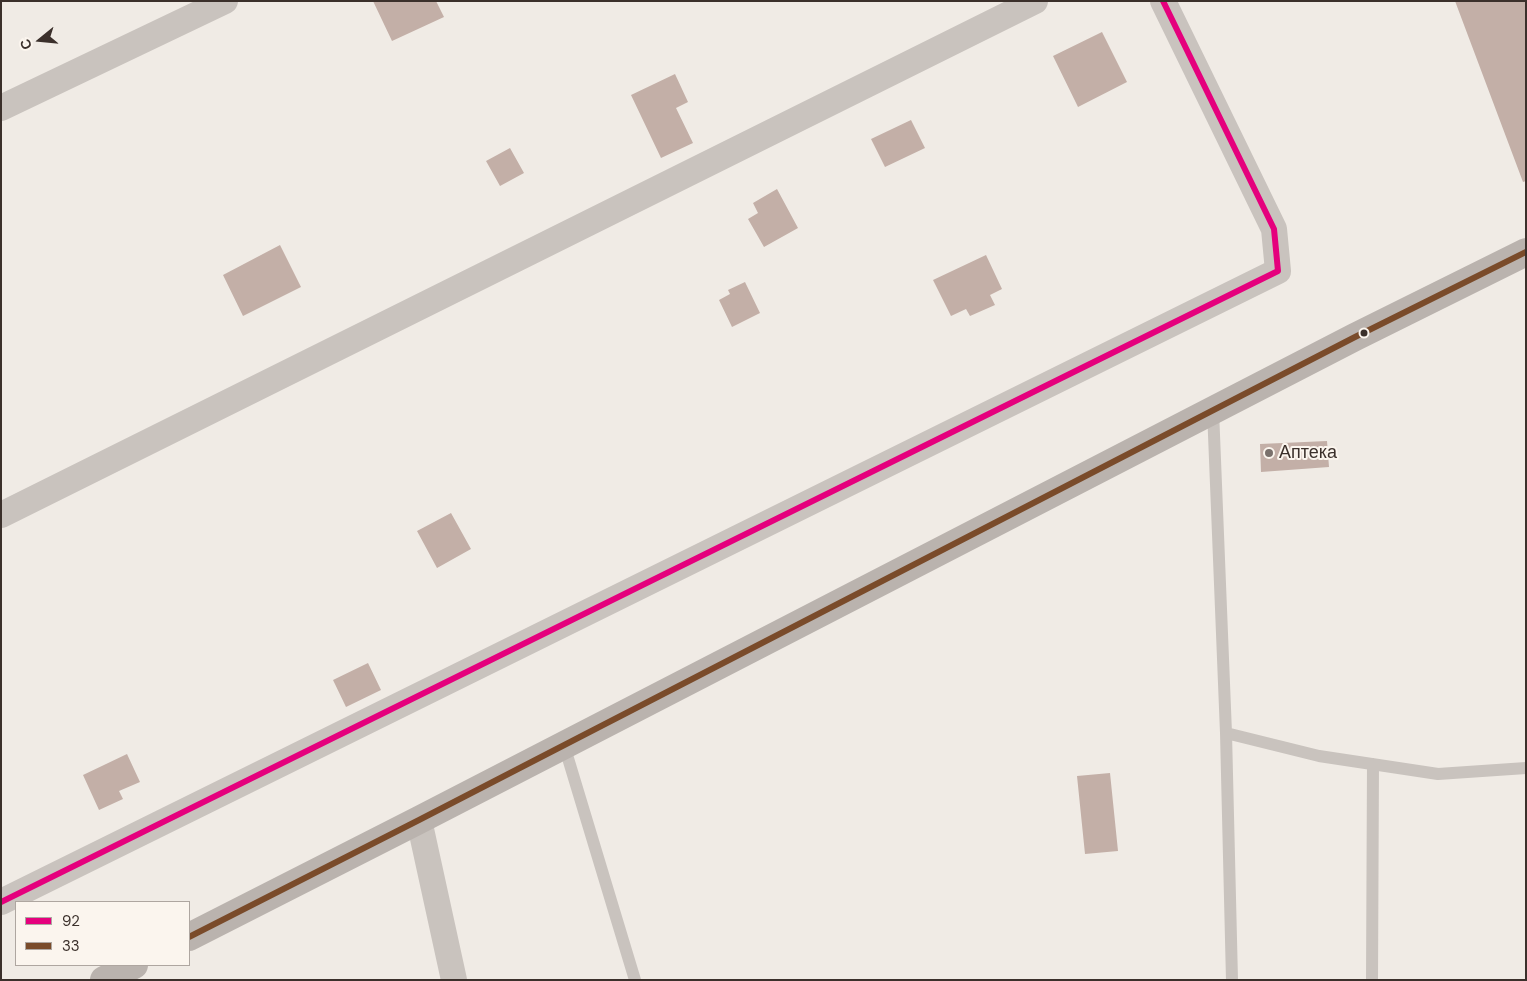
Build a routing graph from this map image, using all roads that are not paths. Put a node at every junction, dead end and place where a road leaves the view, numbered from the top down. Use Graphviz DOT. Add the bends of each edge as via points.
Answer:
graph roads {
  1 [pos="225,1"];
  2 [pos="1035,1"];
  3 [pos="1163,1"];
  4 [pos="1,108"];
  5 [pos="1526,252"];
  6 [pos="1214,410"];
  7 [pos="1,514"];
  8 [pos="1226,733"];
  9 [pos="564,745"];
  10 [pos="1373,764"];
  11 [pos="1526,768"];
  12 [pos="419,820"];
  13 [pos="1,902"];
  14 [pos="190,936"];
  15 [pos="132,966"];
  16 [pos="104,980"];
  17 [pos="454,980"];
  18 [pos="635,980"];
  19 [pos="1232,980"];
  20 [pos="1372,980"];
  1 -- 4 [label="street"];
  2 -- 7 [label="street"];
  3 -- 13 [label="street" via="1274,229 1278,271"];
  5 -- 6 [label="main road"];
  6 -- 8 [label="lane"];
  6 -- 9 [label="main road"];
  8 -- 10 [label="lane" via="1319,756"];
  8 -- 19 [label="lane"];
  9 -- 12 [label="main road"];
  9 -- 18 [label="lane"];
  10 -- 11 [label="lane" via="1438,774"];
  10 -- 20 [label="lane"];
  12 -- 14 [label="main road"];
  12 -- 17 [label="street"];
  15 -- 16 [label="main road"];
}
